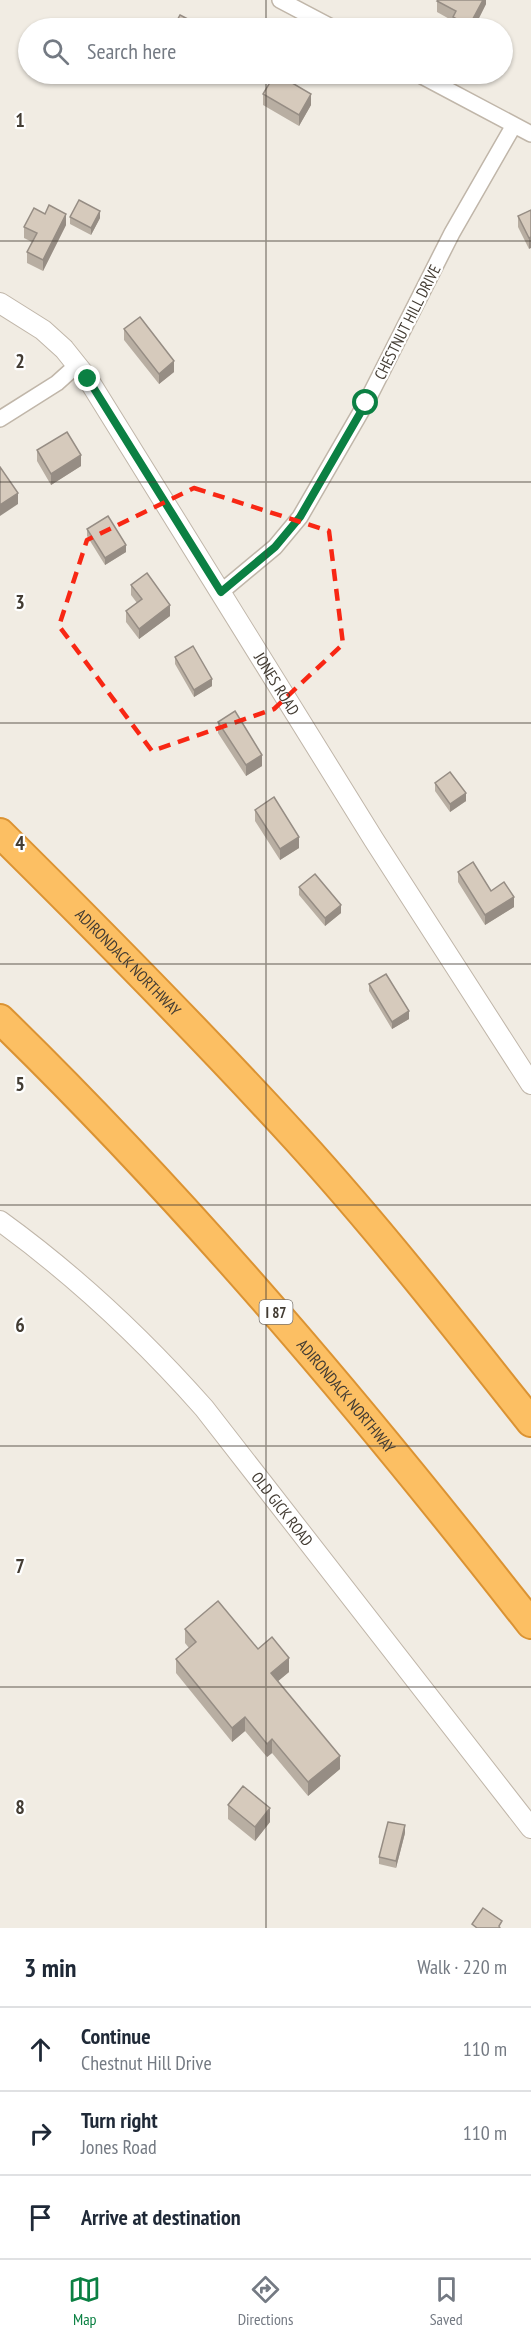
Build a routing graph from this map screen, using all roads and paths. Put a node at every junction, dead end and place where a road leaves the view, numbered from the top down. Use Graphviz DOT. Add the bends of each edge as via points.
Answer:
graph roads {
  1 [pos="280,0"];
  2 [pos="314,18"];
  3 [pos="437,84"];
  4 [pos="514,125"];
  5 [pos="531,134"];
  6 [pos="0,303"];
  7 [pos="77,365"];
  8 [pos="0,420"];
  9 [pos="221,592"];
  10 [pos="0,833"];
  11 [pos="0,1019"];
  12 [pos="531,1084"];
  13 [pos="0,1221"];
  14 [pos="531,1422"];
  15 [pos="531,1624"];
  16 [pos="531,1828"];
  1 -- 2 [label="street"];
  3 -- 4 [label="street"];
  4 -- 5 [label="street"];
  4 -- 9 [label="street, CHESTNUT HILL DRIVE" via="452,233 366,403 300,517 275,547"];
  6 -- 7 [label="street, JONES ROAD" via="43,330"];
  7 -- 8 [label="street" via="57,383"];
  7 -- 9 [label="street, JONES ROAD"];
  9 -- 12 [label="street, JONES ROAD"];
  10 -- 14 [label="highway, ADIRONDACK NORTHWAY" via="155,987 298,1140"];
  11 -- 15 [label="highway, ADIRONDACK NORTHWAY / I 87" via="159,1180 302,1340"];
  13 -- 16 [label="street, OLD GICK ROAD" via="111,1311 204,1408"];
}
